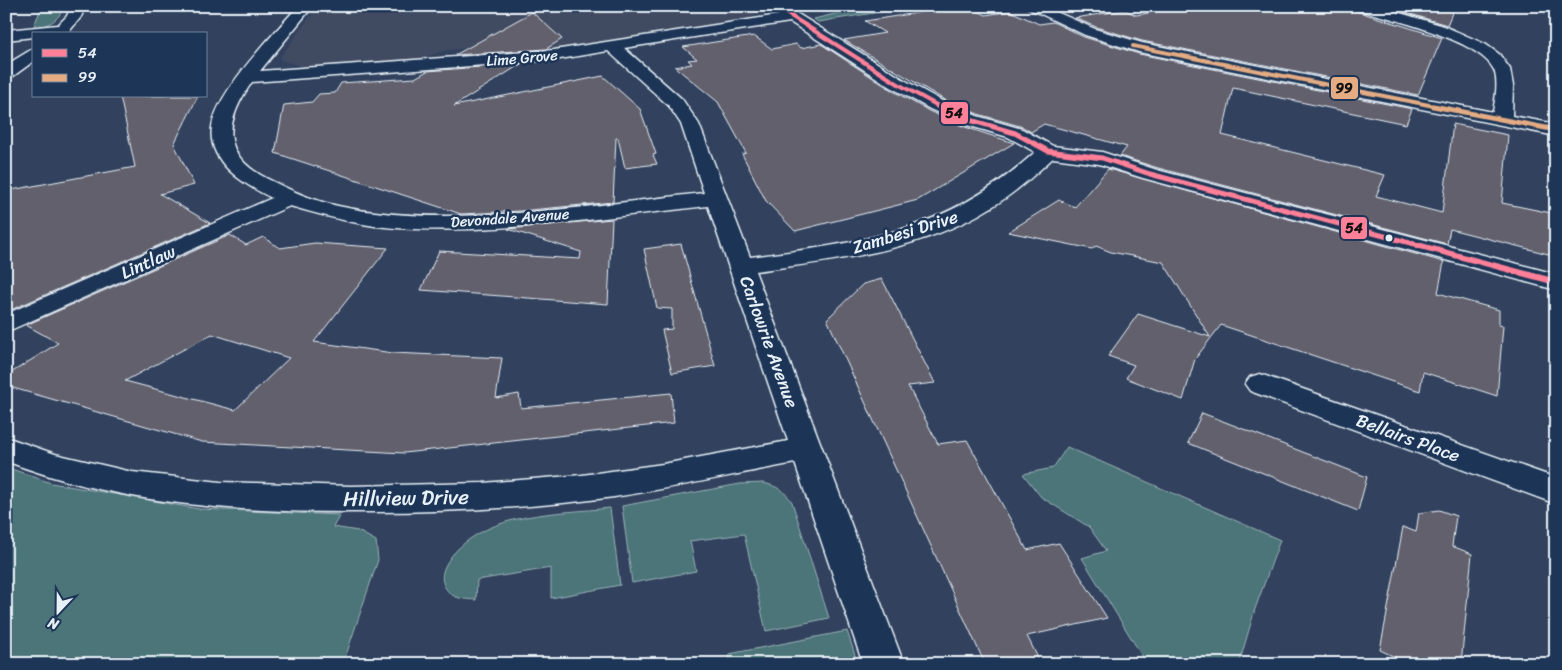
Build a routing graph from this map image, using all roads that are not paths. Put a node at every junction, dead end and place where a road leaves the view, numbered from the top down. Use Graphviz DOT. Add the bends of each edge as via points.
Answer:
graph roads {
  1 [pos="78,6"];
  2 [pos="306,6"];
  3 [pos="775,6"];
  4 [pos="1361,6"];
  5 [pos="1067,8"];
  6 [pos="1038,9"];
  7 [pos="792,17"];
  8 [pos="61,32"];
  9 [pos="32,33"];
  10 [pos="6,34"];
  11 [pos="613,47"];
  12 [pos="32,54"];
  13 [pos="6,73"];
  14 [pos="249,77"];
  15 [pos="1502,119"];
  16 [pos="1556,130"];
  17 [pos="1048,151"];
  18 [pos="290,198"];
  19 [pos="717,198"];
  20 [pos="742,266"];
  21 [pos="1556,282"];
  22 [pos="6,324"];
  23 [pos="1260,384"];
  24 [pos="6,448"];
  25 [pos="807,449"];
  26 [pos="1556,491"];
  27 [pos="884,664"];
  1 -- 8 [label="street" via="74,17"];
  2 -- 14 [label="street, Devondale Avenue"];
  3 -- 7 [label="street"];
  4 -- 15 [label="street" via="1484,49 1496,59 1503,71"];
  5 -- 6 [label="street"];
  6 -- 15 [label="street" via="1090,32 1139,47"];
  7 -- 11 [label="street, Lime Grove"];
  7 -- 17 [label="street" via="917,95 970,120 1015,132"];
  9 -- 10 [label="street"];
  11 -- 14 [label="street, Lime Grove" via="530,58"];
  11 -- 19 [label="street, Carlowrie Avenue" via="676,103 684,115"];
  12 -- 13 [label="street"];
  14 -- 18 [label="street, Devondale Avenue" via="225,113 221,128 224,146 240,169 272,191"];
  15 -- 16 [label="street"];
  17 -- 20 [label="street, Zambesi Drive" via="1011,187 982,206 945,223 880,243"];
  17 -- 21 [label="street" via="1102,158 1159,177"];
  18 -- 19 [label="street, Devondale Avenue" via="356,215 455,223 518,220"];
  18 -- 22 [label="street, Lintlaw"];
  19 -- 20 [label="street, Carlowrie Avenue"];
  20 -- 25 [label="street, Carlowrie Avenue"];
  23 -- 26 [label="street, Bellairs Place"];
  24 -- 25 [label="street, Hillview Drive" via="71,470 132,484 194,492 256,497 408,499 529,495 605,485"];
  25 -- 27 [label="street, Carlowrie Avenue"];
}
